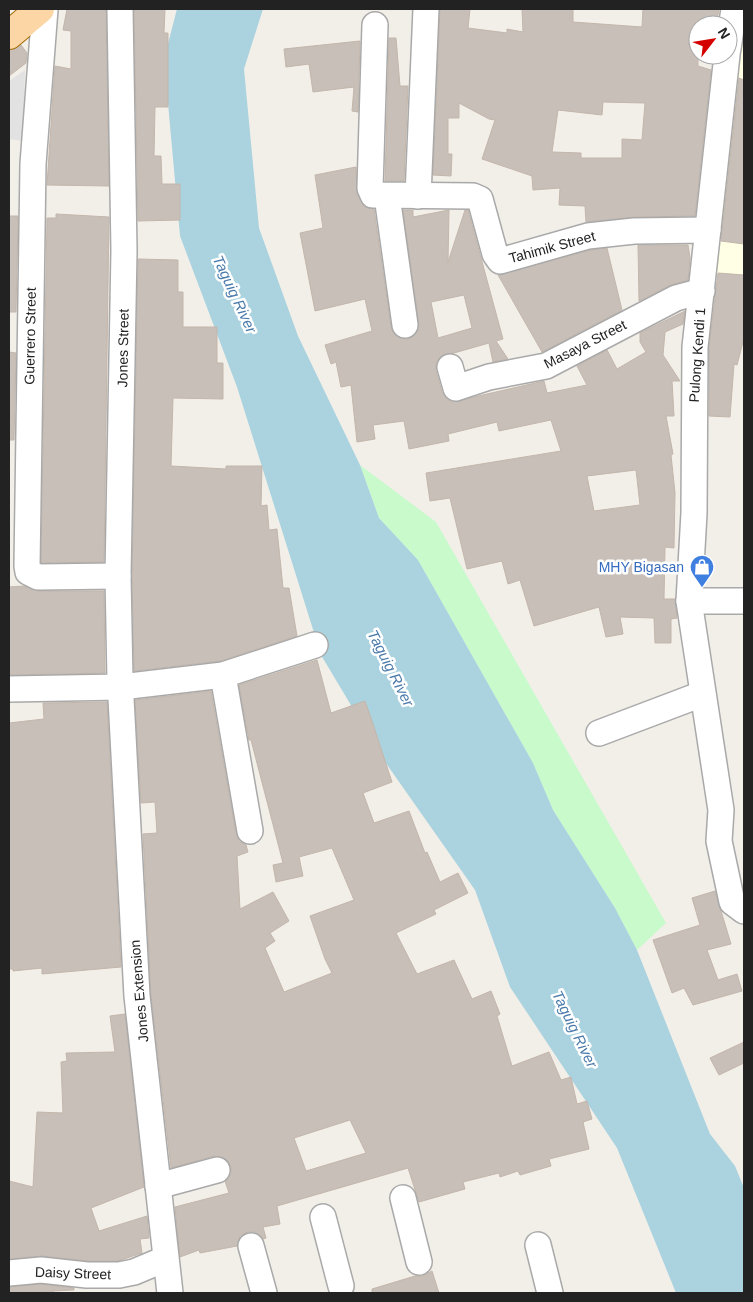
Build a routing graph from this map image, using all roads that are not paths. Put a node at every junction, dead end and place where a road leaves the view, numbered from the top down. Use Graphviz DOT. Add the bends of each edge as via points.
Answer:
graph roads {
  1 [pos="40,9"];
  2 [pos="45,9"];
  3 [pos="120,9"];
  4 [pos="426,9"];
  5 [pos="375,25"];
  6 [pos="9,35"];
  7 [pos="726,65"];
  8 [pos="387,196"];
  9 [pos="418,196"];
  10 [pos="708,230"];
  11 [pos="702,291"];
  12 [pos="405,325"];
  13 [pos="450,367"];
  14 [pos="118,576"];
  15 [pos="689,601"];
  16 [pos="744,601"];
  17 [pos="315,645"];
  18 [pos="223,675"];
  19 [pos="121,687"];
  20 [pos="9,689"];
  21 [pos="702,694"];
  22 [pos="599,733"];
  23 [pos="250,831"];
  24 [pos="744,911"];
  25 [pos="217,1170"];
  26 [pos="158,1186"];
  27 [pos="403,1198"];
  28 [pos="323,1217"];
  29 [pos="538,1245"];
  30 [pos="250,1246"];
  31 [pos="165,1259"];
  32 [pos="419,1262"];
  33 [pos="9,1273"];
  34 [pos="341,1286"];
  35 [pos="170,1293"];
  36 [pos="264,1293"];
  37 [pos="550,1293"];
  1 -- 6 [label="main road"];
  2 -- 14 [label="street, Guerrero Street" via="33,164 26,566 28,572 38,577"];
  3 -- 14 [label="street, Jones Street" via="124,251"];
  4 -- 9 [label="street"];
  5 -- 8 [label="street" via="370,188 374,195"];
  7 -- 10 [label="street, Pulong Kendi 1"];
  8 -- 9 [label="street, Tahimik Street"];
  8 -- 12 [label="street"];
  9 -- 10 [label="street, Tahimik Street" via="473,196 480,199 495,254 500,261 588,236 672,229"];
  10 -- 11 [label="street, Pulong Kendi 1"];
  11 -- 13 [label="street, Masaya Street" via="676,298 546,366 489,377 456,388"];
  11 -- 15 [label="street, Pulong Kendi 1" via="695,347 694,512"];
  14 -- 19 [label="street, Jones Street"];
  15 -- 16 [label="street"];
  15 -- 21 [label="street, Pulong Kendi 1"];
  17 -- 18 [label="street"];
  18 -- 19 [label="street"];
  18 -- 23 [label="street"];
  19 -- 20 [label="street"];
  19 -- 26 [label="street, Jones Extension" via="137,996"];
  21 -- 22 [label="street"];
  21 -- 24 [label="street, Pulong Kendi 1" via="715,764 721,810 720,841 728,890 732,902"];
  25 -- 26 [label="street"];
  26 -- 31 [label="street, Jones Extension"];
  27 -- 32 [label="street"];
  28 -- 34 [label="street"];
  29 -- 37 [label="street"];
  30 -- 36 [label="street"];
  31 -- 33 [label="street, Daisy Street" via="119,1275 41,1270"];
  31 -- 35 [label="street, Jones Extension"];
}
